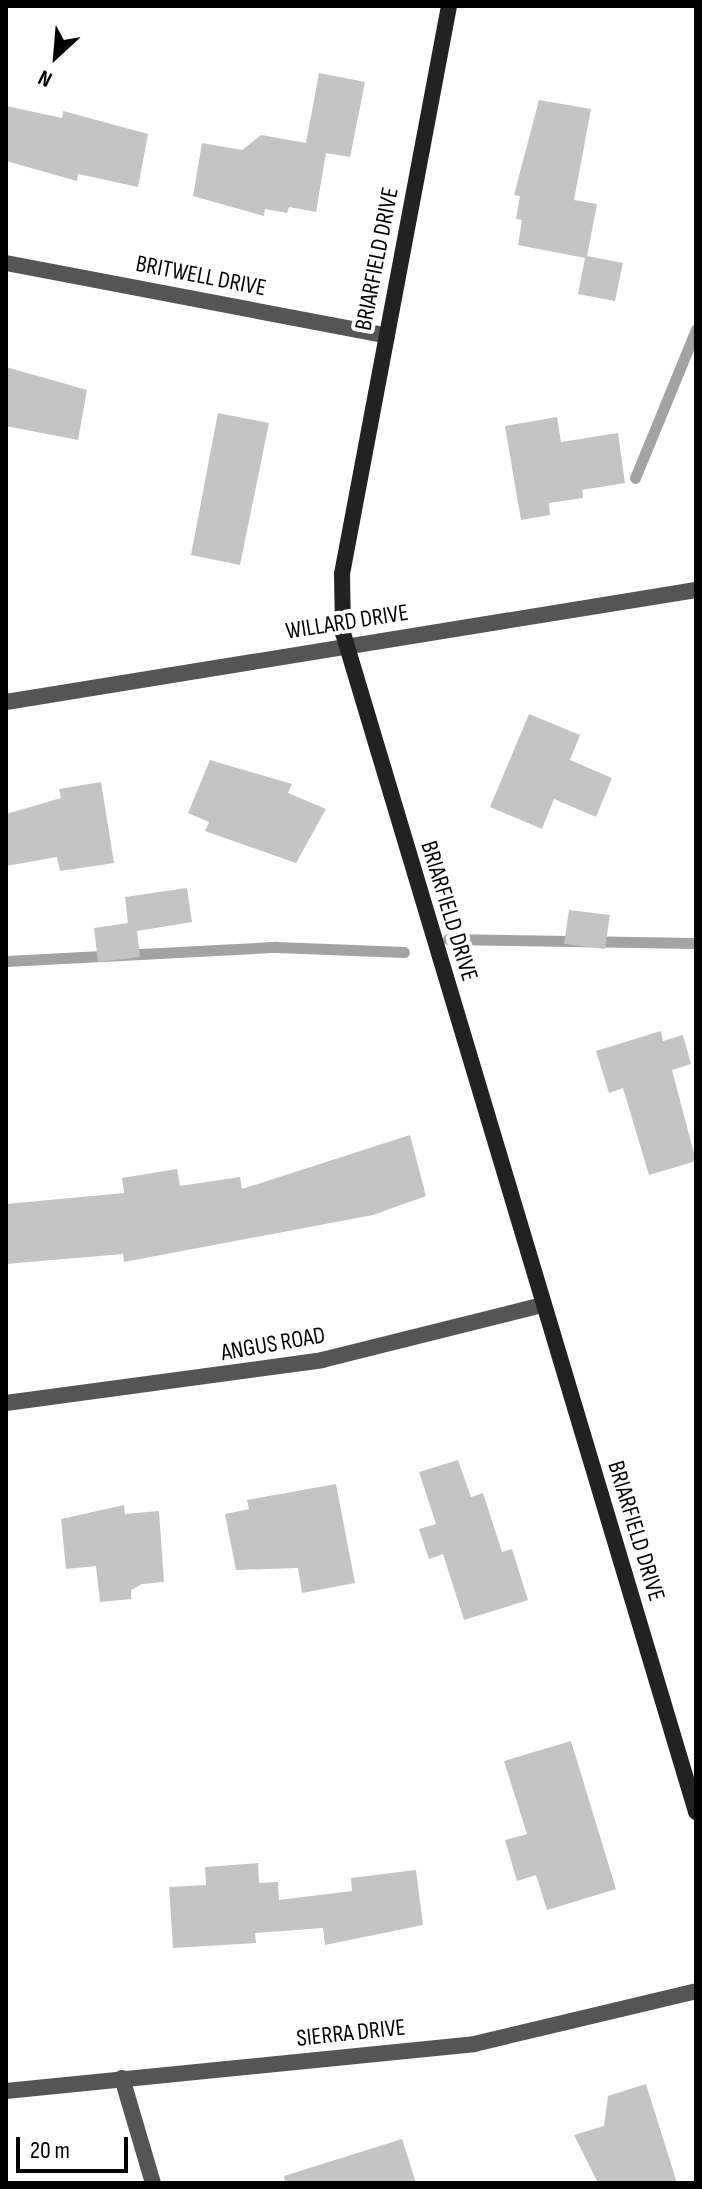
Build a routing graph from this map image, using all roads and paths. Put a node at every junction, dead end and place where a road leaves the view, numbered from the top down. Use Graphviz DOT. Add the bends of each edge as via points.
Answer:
graph roads {
  1 [pos="449,6"];
  2 [pos="6,263"];
  3 [pos="387,336"];
  4 [pos="696,590"];
  5 [pos="347,647"];
  6 [pos="6,702"];
  7 [pos="543,1305"];
  8 [pos="6,1403"];
  9 [pos="696,1812"];
  10 [pos="696,1991"];
  11 [pos="122,2078"];
  12 [pos="6,2091"];
  13 [pos="153,2183"];
  1 -- 3 [label="street, BRIARFIELD DRIVE"];
  2 -- 3 [label="street, BRITWELL DRIVE"];
  3 -- 5 [label="street, BRIARFIELD DRIVE" via="342,574"];
  4 -- 5 [label="street, WILLARD DRIVE"];
  5 -- 6 [label="street, WILLARD DRIVE"];
  5 -- 7 [label="street, BRIARFIELD DRIVE"];
  7 -- 8 [label="street, ANGUS ROAD" via="322,1360"];
  7 -- 9 [label="street, BRIARFIELD DRIVE"];
  10 -- 11 [label="street, SIERRA DRIVE" via="474,2044"];
  11 -- 12 [label="street, SIERRA DRIVE"];
  11 -- 13 [label="street"];
}
